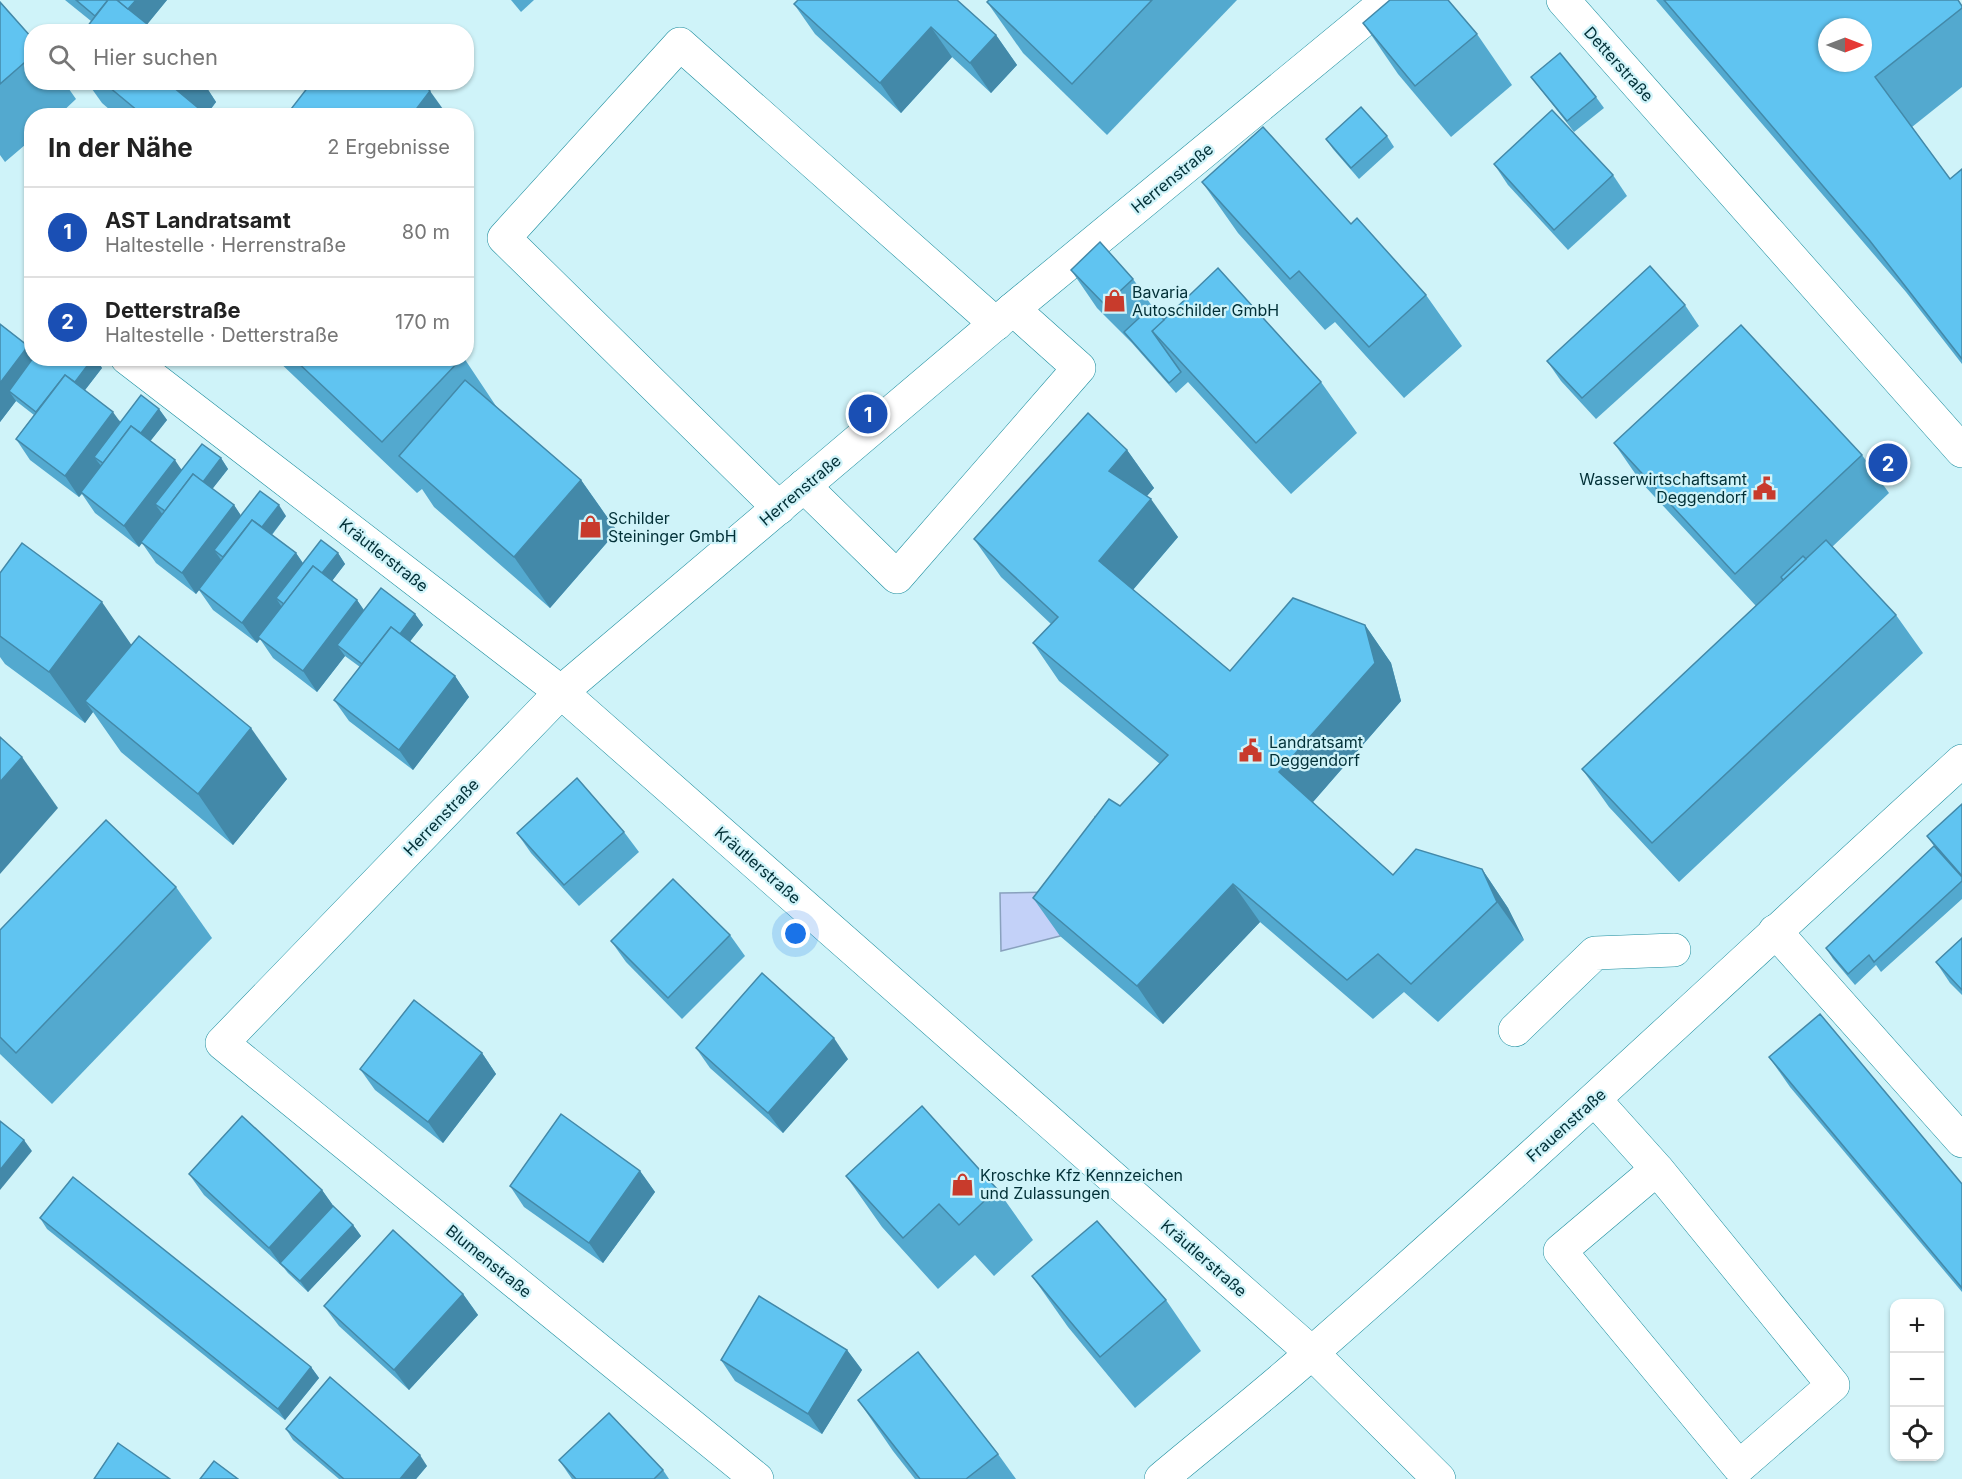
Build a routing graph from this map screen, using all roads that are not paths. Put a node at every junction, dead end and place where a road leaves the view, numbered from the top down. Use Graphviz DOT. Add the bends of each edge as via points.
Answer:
graph roads {
  1 [pos="1388,0"];
  2 [pos="1563,0"];
  3 [pos="1004,316"];
  4 [pos="138,366"];
  5 [pos="1962,451"];
  6 [pos="804,486"];
  7 [pos="779,508"];
  8 [pos="561,692"];
  9 [pos="1962,761"];
  10 [pos="1775,931"];
  11 [pos="1674,950"];
  12 [pos="1515,1030"];
  13 [pos="222,1043"];
  14 [pos="1595,1100"];
  15 [pos="1962,1141"];
  16 [pos="1657,1169"];
  17 [pos="1312,1353"];
  18 [pos="757,1479"];
  19 [pos="1161,1479"];
  20 [pos="1439,1479"];
  1 -- 3 [label="street, Herrenstraße"];
  2 -- 5 [label="street, Detterstraße"];
  3 -- 6 [label="street, Herrenstraße"];
  3 -- 6 [label="street" via="1079,368 897,578"];
  3 -- 7 [label="street" via="680,44 504,237"];
  4 -- 8 [label="street, Kräutlerstraße"];
  6 -- 7 [label="street, Herrenstraße"];
  7 -- 8 [label="street, Herrenstraße"];
  8 -- 13 [label="street, Herrenstraße"];
  8 -- 17 [label="street, Kräutlerstraße"];
  9 -- 10 [label="street, Frauenstraße"];
  10 -- 14 [label="street, Frauenstraße"];
  10 -- 15 [label="street"];
  11 -- 12 [label="street" via="1594,953"];
  13 -- 18 [label="street, Blumenstraße"];
  14 -- 16 [label="street"];
  14 -- 17 [label="street, Frauenstraße"];
  16 -- 16 [label="street" via="1833,1385 1739,1467 1560,1251"];
  17 -- 19 [label="street, Frauenstraße"];
  17 -- 20 [label="street, Kräutlerstraße"];
}
